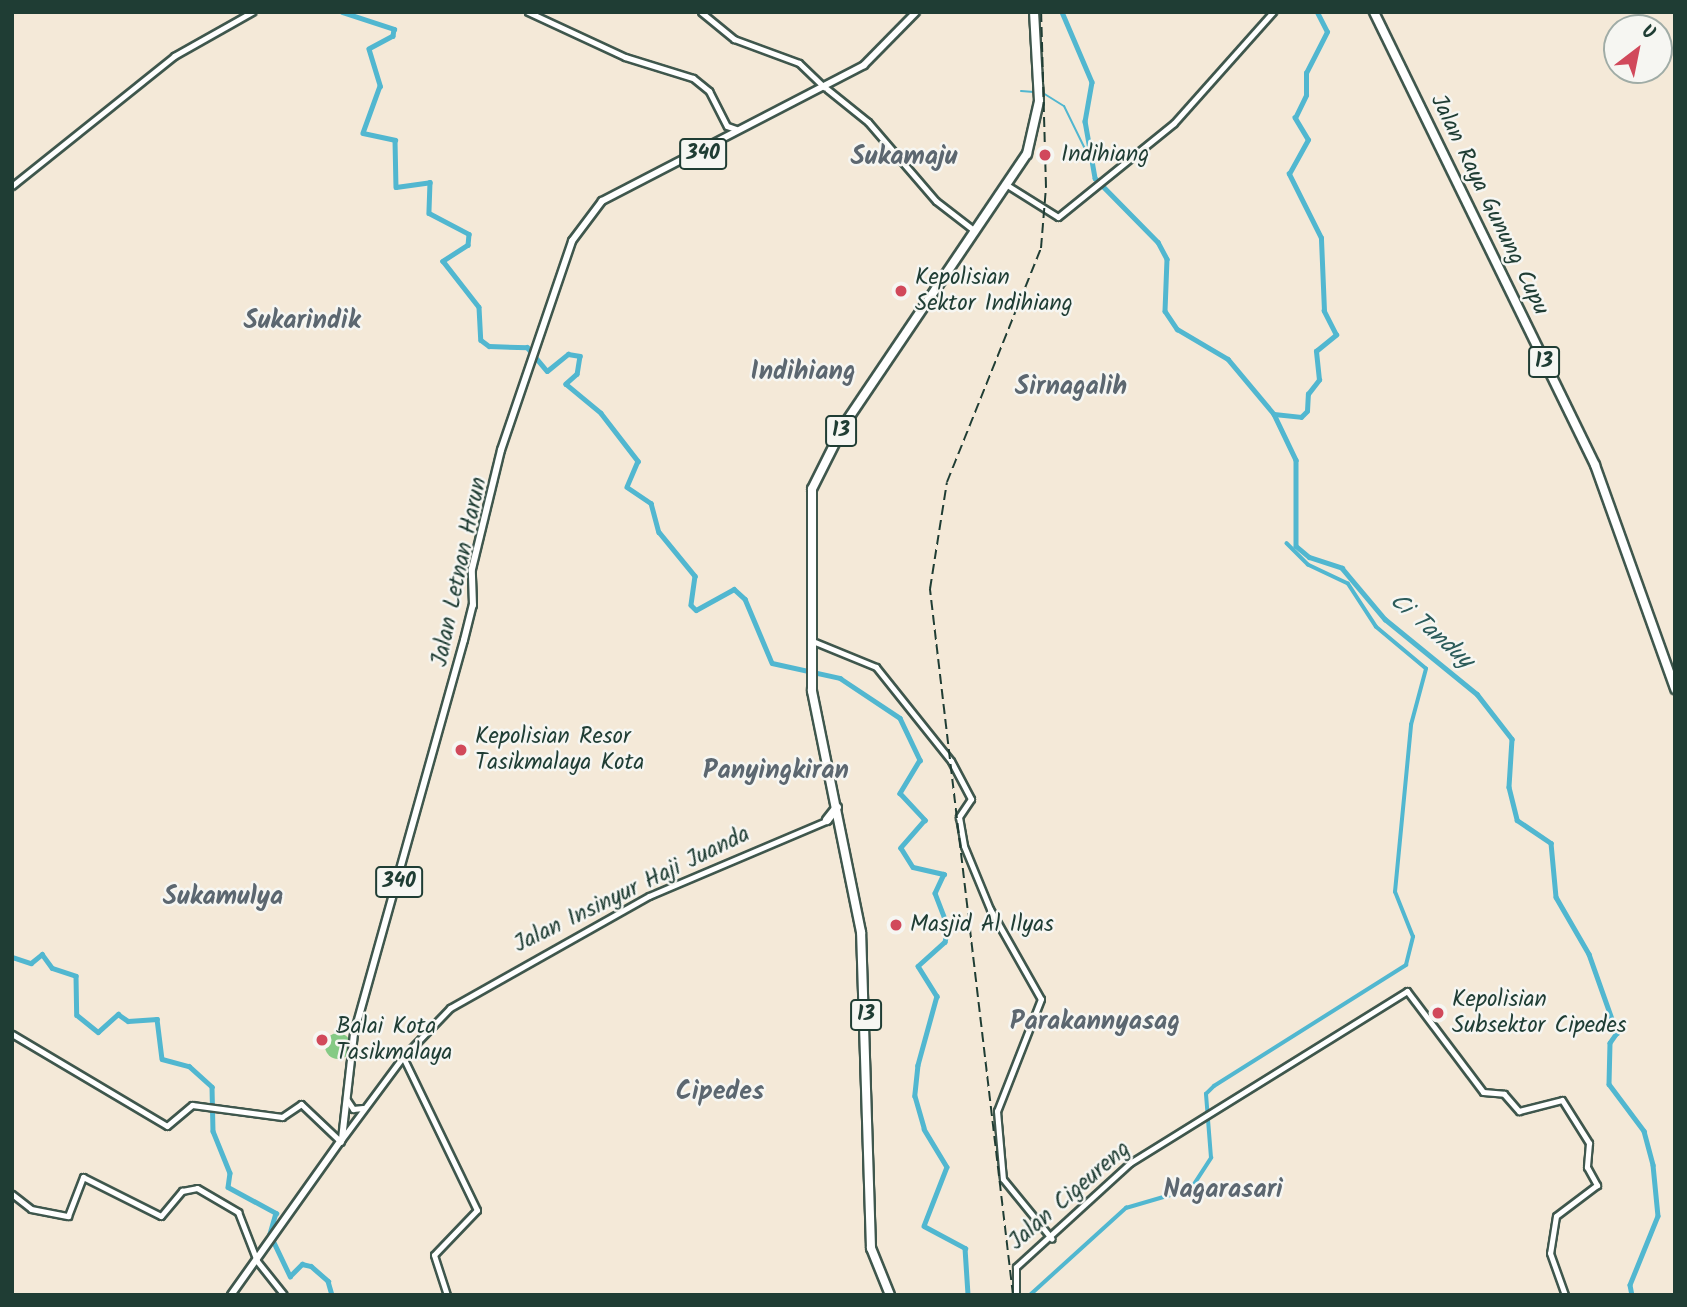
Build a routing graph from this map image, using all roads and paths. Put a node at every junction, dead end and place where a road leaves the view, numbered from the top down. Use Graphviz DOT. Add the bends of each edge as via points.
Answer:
graph roads {
  1 [pos="252,12"];
  2 [pos="528,12"];
  3 [pos="701,12"];
  4 [pos="918,12"];
  5 [pos="1034,12"];
  6 [pos="1273,12"];
  7 [pos="1374,12"];
  8 [pos="826,88"];
  9 [pos="763,119"];
  10 [pos="1007,185"];
  11 [pos="12,186"];
  12 [pos="975,231"];
  13 [pos="815,642"];
  14 [pos="1675,689"];
  15 [pos="837,812"];
  16 [pos="415,820"];
  17 [pos="827,820"];
  18 [pos="840,828"];
  19 [pos="382,936"];
  20 [pos="12,1034"];
  21 [pos="403,1057"];
  22 [pos="351,1062"];
  23 [pos="347,1100"];
  24 [pos="366,1106"];
  25 [pos="343,1125"];
  26 [pos="341,1140"];
  27 [pos="12,1194"];
  28 [pos="1052,1239"];
  29 [pos="257,1261"];
  30 [pos="231,1295"];
  31 [pos="284,1295"];
  32 [pos="447,1295"];
  33 [pos="890,1295"];
  34 [pos="1016,1295"];
  35 [pos="1565,1295"];
  1 -- 11 [label="street" via="201,37"];
  2 -- 9 [label="street" via="704,86 730,129"];
  3 -- 8 [label="street" via="734,39 799,63"];
  4 -- 8 [label="main road, Jalan Letnan Harun / 340" via="870,63"];
  5 -- 10 [label="highway, 13" via="1039,92 1029,148"];
  6 -- 10 [label="street" via="1182,116 1058,217"];
  7 -- 14 [label="highway, Jalan Raya Gunung Cupu / 13" via="1595,465"];
  8 -- 9 [label="main road, Jalan Letnan Harun / 340"];
  8 -- 12 [label="street" via="868,122 936,201"];
  9 -- 16 [label="main road, Jalan Letnan Harun / 340" via="604,204 567,258 486,515 475,569 476,604"];
  10 -- 12 [label="highway, 13"];
  12 -- 13 [label="highway, 13" via="844,425 813,482"];
  13 -- 15 [label="highway, 13" via="812,688"];
  13 -- 28 [label="street" via="876,667 947,758 971,799 958,817 964,846 990,909 1039,993 1039,1006 996,1116 1003,1181"];
  15 -- 17 [label="highway"];
  15 -- 18 [label="highway, 13"];
  16 -- 19 [label="main road, Jalan Letnan Harun / 340"];
  16 -- 19 [label="main road, Jalan Letnan Harun / 340"];
  17 -- 18 [label="highway"];
  17 -- 21 [label="street, Jalan Insinyur Haji Juanda" via="669,887 527,960 447,1010"];
  18 -- 33 [label="highway, 13" via="865,977 871,1248"];
  19 -- 22 [label="main road, Jalan Letnan Harun / 340"];
  19 -- 22 [label="main road, Jalan Letnan Harun / 340" via="360,1008"];
  20 -- 26 [label="street" via="167,1126 189,1105 282,1116 301,1104"];
  21 -- 24 [label="street, Jalan Insinyur Haji Juanda"];
  21 -- 32 [label="street" via="477,1210 434,1255"];
  22 -- 23 [label="main road, Jalan Letnan Harun / 340"];
  22 -- 25 [label="main road, Jalan Letnan Harun / 340"];
  23 -- 24 [label="street" via="353,1109"];
  23 -- 25 [label="main road, Jalan Letnan Harun / 340"];
  24 -- 26 [label="street, Jalan Insinyur Haji Juanda"];
  25 -- 26 [label="main road"];
  26 -- 29 [label="main road"];
  27 -- 29 [label="street" via="31,1209 68,1216 83,1177 161,1216 182,1191 197,1188 238,1212"];
  28 -- 34 [label="street, Jalan Cigeureng" via="1016,1267"];
  28 -- 35 [label="street, Jalan Cigeureng" via="1115,1175 1208,1110 1407,991 1483,1092 1504,1094 1519,1111 1562,1100 1589,1143 1587,1165 1597,1185 1556,1216 1550,1253"];
  29 -- 30 [label="main road"];
  29 -- 31 [label="street"];
}
